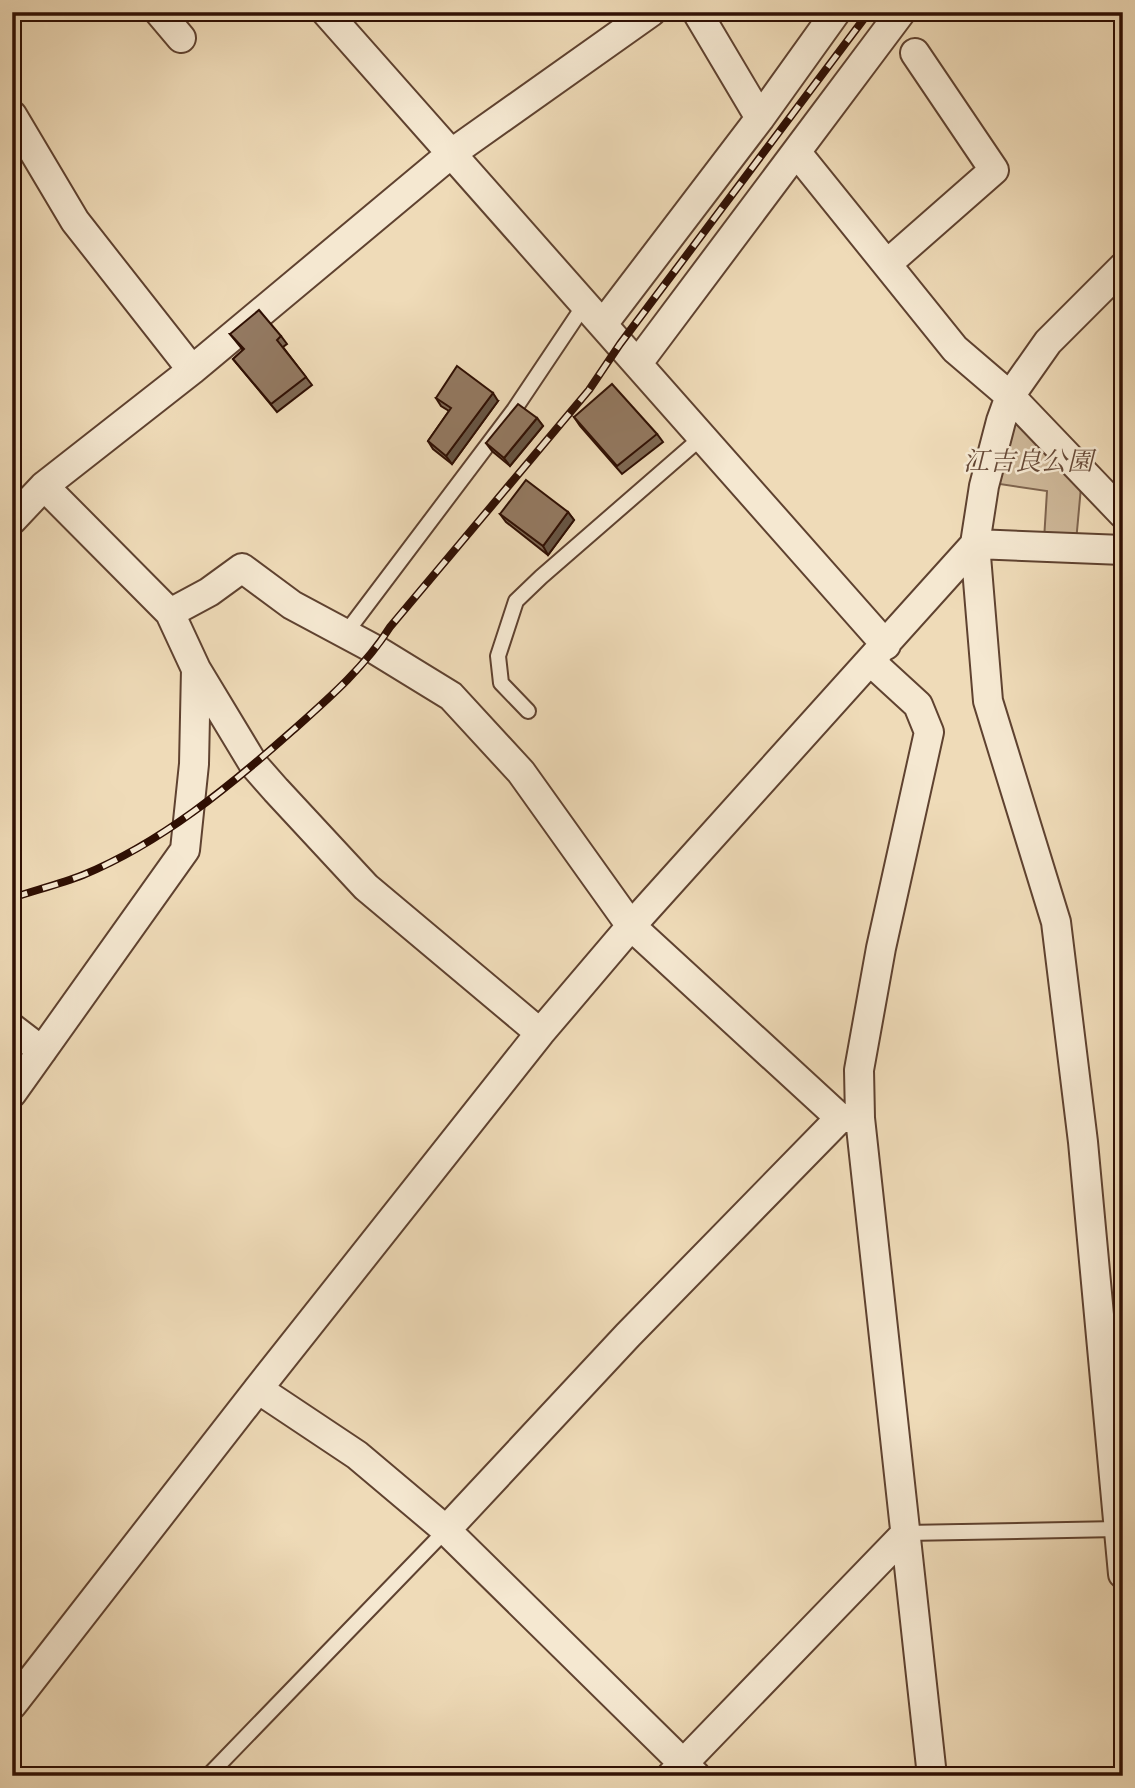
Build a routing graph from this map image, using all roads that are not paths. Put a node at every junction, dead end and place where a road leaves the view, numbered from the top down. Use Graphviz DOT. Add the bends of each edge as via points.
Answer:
graph roads {
  1 [pos="159,12"];
  2 [pos="326,12"];
  3 [pos="651,12"];
  4 [pos="697,12"];
  5 [pos="836,12"];
  6 [pos="901,12"];
  7 [pos="181,38"];
  8 [pos="915,52"];
  9 [pos="12,115"];
  10 [pos="760,118"];
  11 [pos="452,153"];
  12 [pos="797,153"];
  13 [pos="887,264"];
  14 [pos="1123,267"];
  15 [pos="594,314"];
  16 [pos="638,363"];
  17 [pos="192,370"];
  18 [pos="1010,396"];
  19 [pos="702,437"];
  20 [pos="44,486"];
  21 [pos="12,492"];
  22 [pos="1123,514"];
  23 [pos="12,520"];
  24 [pos="975,544"];
  25 [pos="1123,550"];
  26 [pos="170,613"];
  27 [pos="345,634"];
  28 [pos="878,653"];
  29 [pos="196,669"];
  30 [pos="528,711"];
  31 [pos="631,926"];
  32 [pos="12,1028"];
  33 [pos="540,1033"];
  34 [pos="42,1051"];
  35 [pos="12,1093"];
  36 [pos="850,1118"];
  37 [pos="258,1389"];
  38 [pos="1118,1529"];
  39 [pos="446,1530"];
  40 [pos="906,1533"];
  41 [pos="1123,1574"];
  42 [pos="12,1704"];
  43 [pos="683,1772"];
  44 [pos="208,1776"];
  45 [pos="932,1776"];
  1 -- 7 [label="street"];
  2 -- 11 [label="street"];
  3 -- 11 [label="street"];
  4 -- 10 [label="street"];
  5 -- 10 [label="street"];
  6 -- 12 [label="street"];
  8 -- 13 [label="street" via="994,170"];
  9 -- 17 [label="street" via="75,221"];
  10 -- 15 [label="street"];
  11 -- 15 [label="street"];
  11 -- 17 [label="street"];
  12 -- 13 [label="street"];
  12 -- 16 [label="street"];
  13 -- 18 [label="street" via="955,349"];
  14 -- 18 [label="street" via="1048,342"];
  15 -- 16 [label="street"];
  15 -- 27 [label="lane" via="514,410"];
  16 -- 19 [label="street"];
  17 -- 20 [label="street"];
  18 -- 22 [label="street"];
  18 -- 24 [label="street" via="984,486"];
  19 -- 28 [label="street"];
  19 -- 30 [label="lane" via="516,601 498,656 501,683"];
  20 -- 21 [label="street"];
  20 -- 23 [label="street"];
  20 -- 26 [label="street"];
  24 -- 25 [label="street"];
  24 -- 28 [label="street"];
  24 -- 38 [label="street" via="988,701 1056,922 1083,1142"];
  26 -- 27 [label="street" via="242,568 292,605"];
  26 -- 29 [label="street"];
  27 -- 31 [label="street" via="451,696 522,772"];
  28 -- 31 [label="street"];
  28 -- 36 [label="street" via="918,705 929,732 881,948"];
  29 -- 33 [label="street" via="254,765 356,878"];
  29 -- 34 [label="street" via="194,764 185,850"];
  31 -- 33 [label="street"];
  31 -- 36 [label="street"];
  32 -- 34 [label="street"];
  33 -- 37 [label="street"];
  34 -- 35 [label="street"];
  36 -- 39 [label="street" via="628,1335"];
  36 -- 40 [label="street"];
  37 -- 39 [label="street" via="356,1455"];
  37 -- 42 [label="street"];
  38 -- 40 [label="lane"];
  38 -- 41 [label="street"];
  39 -- 43 [label="street"];
  39 -- 44 [label="lane"];
  40 -- 43 [label="street"];
  40 -- 45 [label="street"];
}
